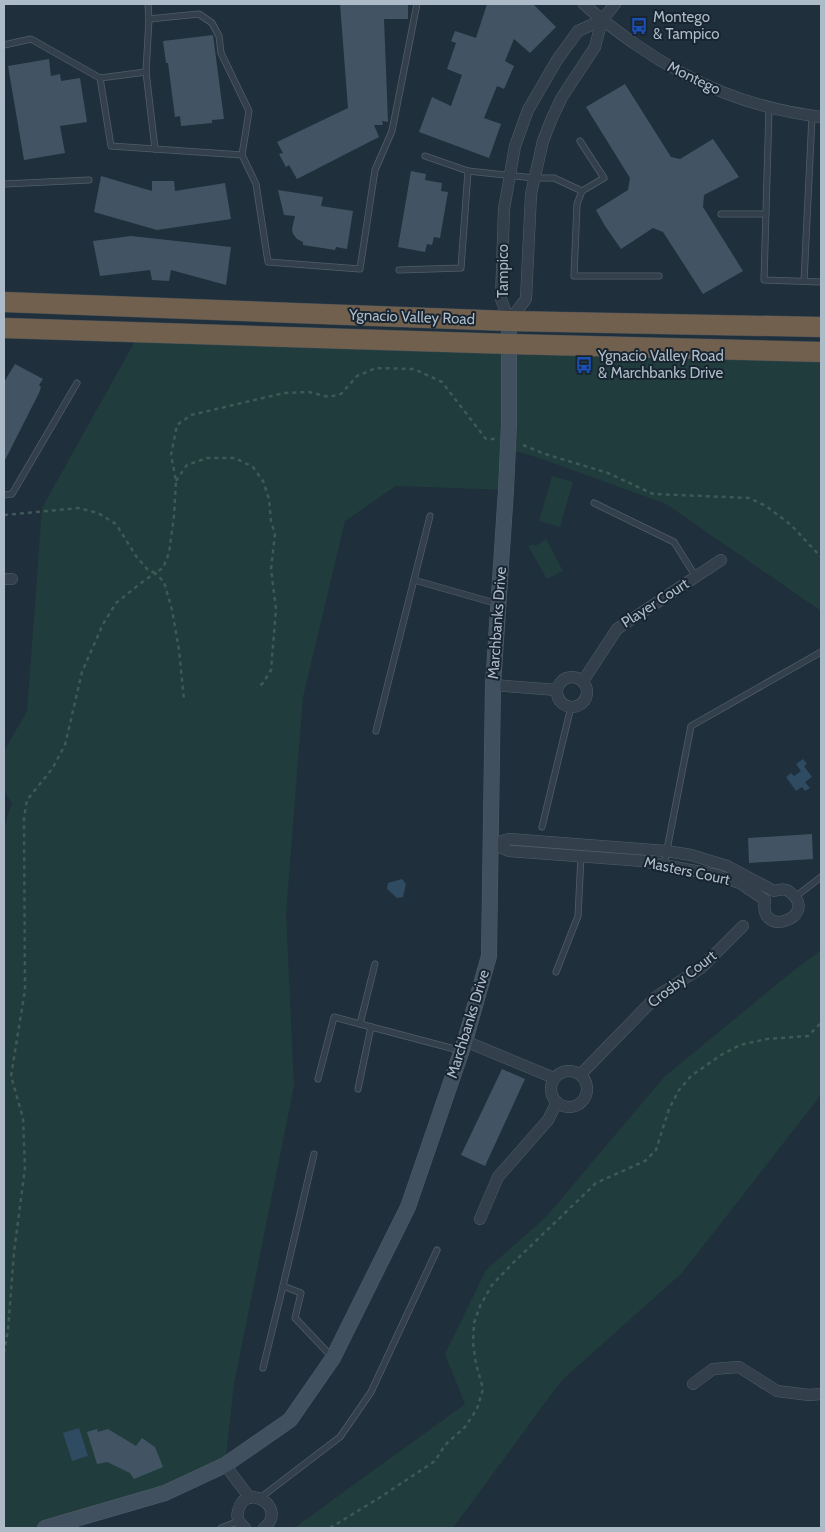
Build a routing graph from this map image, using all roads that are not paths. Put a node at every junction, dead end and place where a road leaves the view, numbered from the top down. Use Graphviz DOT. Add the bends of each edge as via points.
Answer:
graph roads {
  1 [pos="148,4"];
  2 [pos="417,4"];
  3 [pos="584,4"];
  4 [pos="615,4"];
  5 [pos="149,19"];
  6 [pos="602,20"];
  7 [pos="4,45"];
  8 [pos="146,72"];
  9 [pos="100,78"];
  10 [pos="769,108"];
  11 [pos="817,117"];
  12 [pos="580,141"];
  13 [pos="154,149"];
  14 [pos="242,155"];
  15 [pos="425,156"];
  16 [pos="468,171"];
  17 [pos="509,174"];
  18 [pos="534,178"];
  19 [pos="89,180"];
  20 [pos="4,184"];
  21 [pos="582,191"];
  22 [pos="721,214"];
  23 [pos="766,214"];
  24 [pos="399,270"];
  25 [pos="659,276"];
  26 [pos="804,281"];
  27 [pos="821,282"];
  28 [pos="4,302"];
  29 [pos="509,321"];
  30 [pos="821,327"];
  31 [pos="4,328"];
  32 [pos="509,344"];
  33 [pos="821,352"];
  34 [pos="77,383"];
  35 [pos="4,495"];
  36 [pos="594,503"];
  37 [pos="430,516"];
  38 [pos="721,560"];
  39 [pos="696,577"];
  40 [pos="414,580"];
  41 [pos="498,604"];
  42 [pos="821,652"];
  43 [pos="583,681"];
  44 [pos="493,686"];
  45 [pos="557,690"];
  46 [pos="570,707"];
  47 [pos="376,731"];
  48 [pos="542,827"];
  49 [pos="492,844"];
  50 [pos="585,845"];
  51 [pos="666,851"];
  52 [pos="581,857"];
  53 [pos="664,865"];
  54 [pos="821,877"];
  55 [pos="795,897"];
  56 [pos="743,926"];
  57 [pos="374,964"];
  58 [pos="556,972"];
  59 [pos="360,1024"];
  60 [pos="371,1027"];
  61 [pos="463,1046"];
  62 [pos="580,1075"];
  63 [pos="554,1078"];
  64 [pos="318,1080"];
  65 [pos="358,1089"];
  66 [pos="557,1102"];
  67 [pos="314,1154"];
  68 [pos="480,1219"];
  69 [pos="436,1250"];
  70 [pos="283,1286"];
  71 [pos="333,1358"];
  72 [pos="263,1368"];
  73 [pos="693,1384"];
  74 [pos="821,1394"];
  75 [pos="225,1465"];
  76 [pos="255,1498"];
  77 [pos="242,1525"];
  78 [pos="45,1528"];
  79 [pos="221,1528"];
  80 [pos="264,1528"];
  1 -- 5 [label="lane"];
  2 -- 14 [label="lane" via="392,131 375,170 360,269 268,262 256,184"];
  3 -- 6 [label="street, Montego"];
  4 -- 6 [label="street, Tampico"];
  5 -- 8 [label="lane"];
  5 -- 14 [label="lane" via="199,14 212,23 219,36 221,53 249,111"];
  6 -- 10 [label="street, Montego" via="665,65 724,94"];
  6 -- 17 [label="street, Tampico" via="578,31 541,85 515,146"];
  6 -- 18 [label="street, Tampico" via="595,47 574,76 552,118"];
  7 -- 9 [label="lane" via="31,40"];
  8 -- 9 [label="lane"];
  8 -- 13 [label="lane"];
  9 -- 13 [label="lane" via="111,146"];
  10 -- 11 [label="street, Montego"];
  10 -- 23 [label="lane"];
  11 -- 26 [label="lane"];
  12 -- 21 [label="lane" via="604,178"];
  13 -- 14 [label="lane"];
  15 -- 16 [label="lane"];
  16 -- 17 [label="lane"];
  16 -- 24 [label="lane" via="461,268"];
  17 -- 18 [label="lane"];
  17 -- 29 [label="street, Tampico" via="504,209 501,299"];
  18 -- 21 [label="lane" via="554,178"];
  18 -- 29 [label="street, Tampico" via="526,299"];
  19 -- 20 [label="lane"];
  21 -- 25 [label="lane" via="577,204 574,276"];
  22 -- 23 [label="lane"];
  23 -- 26 [label="lane" via="764,280"];
  26 -- 27 [label="lane"];
  28 -- 29 [label="highway, Ygnacio Valley Road"];
  29 -- 30 [label="highway, Ygnacio Valley Road"];
  29 -- 32 [label="street, Marchbanks Drive"];
  31 -- 32 [label="highway, Ygnacio Valley Road"];
  32 -- 33 [label="highway, Ygnacio Valley Road"];
  32 -- 41 [label="street, Marchbanks Drive" via="508,440"];
  34 -- 35 [label="lane" via="12,494"];
  36 -- 39 [label="lane" via="674,542"];
  37 -- 40 [label="lane"];
  38 -- 39 [label="street, Player Court"];
  39 -- 43 [label="street, Player Court" via="617,629"];
  40 -- 41 [label="lane"];
  40 -- 47 [label="lane"];
  41 -- 44 [label="street, Marchbanks Drive"];
  42 -- 51 [label="lane" via="691,726"];
  43 -- 45 [label="street" via="569,677 561,681"];
  43 -- 46 [label="street" via="587,689 586,698 580,705"];
  44 -- 45 [label="street"];
  44 -- 49 [label="street, Marchbanks Drive"];
  45 -- 46 [label="street" via="562,703"];
  46 -- 48 [label="lane"];
  49 -- 50 [label="street, Masters Court" via="508,839"];
  49 -- 52 [label="street, Masters Court" via="509,851"];
  49 -- 61 [label="street, Marchbanks Drive" via="489,956"];
  50 -- 51 [label="street, Masters Court"];
  50 -- 52 [label="lane"];
  51 -- 53 [label="lane"];
  51 -- 55 [label="street, Masters Court" via="727,866 774,891 786,890"];
  52 -- 53 [label="street, Masters Court"];
  52 -- 58 [label="lane" via="578,916"];
  53 -- 55 [label="street, Masters Court" via="740,883 765,900 767,915 778,922 789,920 796,914"];
  54 -- 55 [label="lane"];
  56 -- 62 [label="street, Crosby Court" via="701,968 656,996"];
  57 -- 59 [label="lane"];
  59 -- 60 [label="lane"];
  59 -- 64 [label="lane" via="334,1017"];
  60 -- 61 [label="lane"];
  60 -- 65 [label="lane"];
  61 -- 63 [label="street"];
  61 -- 71 [label="street, Marchbanks Drive" via="408,1206"];
  62 -- 63 [label="street" via="567,1071"];
  62 -- 66 [label="street" via="587,1085 583,1100 574,1107"];
  63 -- 66 [label="street" via="551,1094"];
  66 -- 68 [label="street" via="548,1120 498,1178"];
  67 -- 70 [label="lane"];
  69 -- 76 [label="lane" via="371,1392 340,1437"];
  70 -- 71 [label="lane" via="301,1293 295,1318"];
  70 -- 72 [label="lane"];
  71 -- 75 [label="street, Marchbanks Drive" via="290,1420"];
  73 -- 74 [label="street" via="713,1369 739,1367 777,1391"];
  75 -- 76 [label="street"];
  75 -- 78 [label="street, Marchbanks Drive" via="165,1493"];
  76 -- 77 [label="street" via="240,1505 238,1515"];
  76 -- 80 [label="street" via="268,1504 271,1514"];
  77 -- 79 [label="lane"];
}
